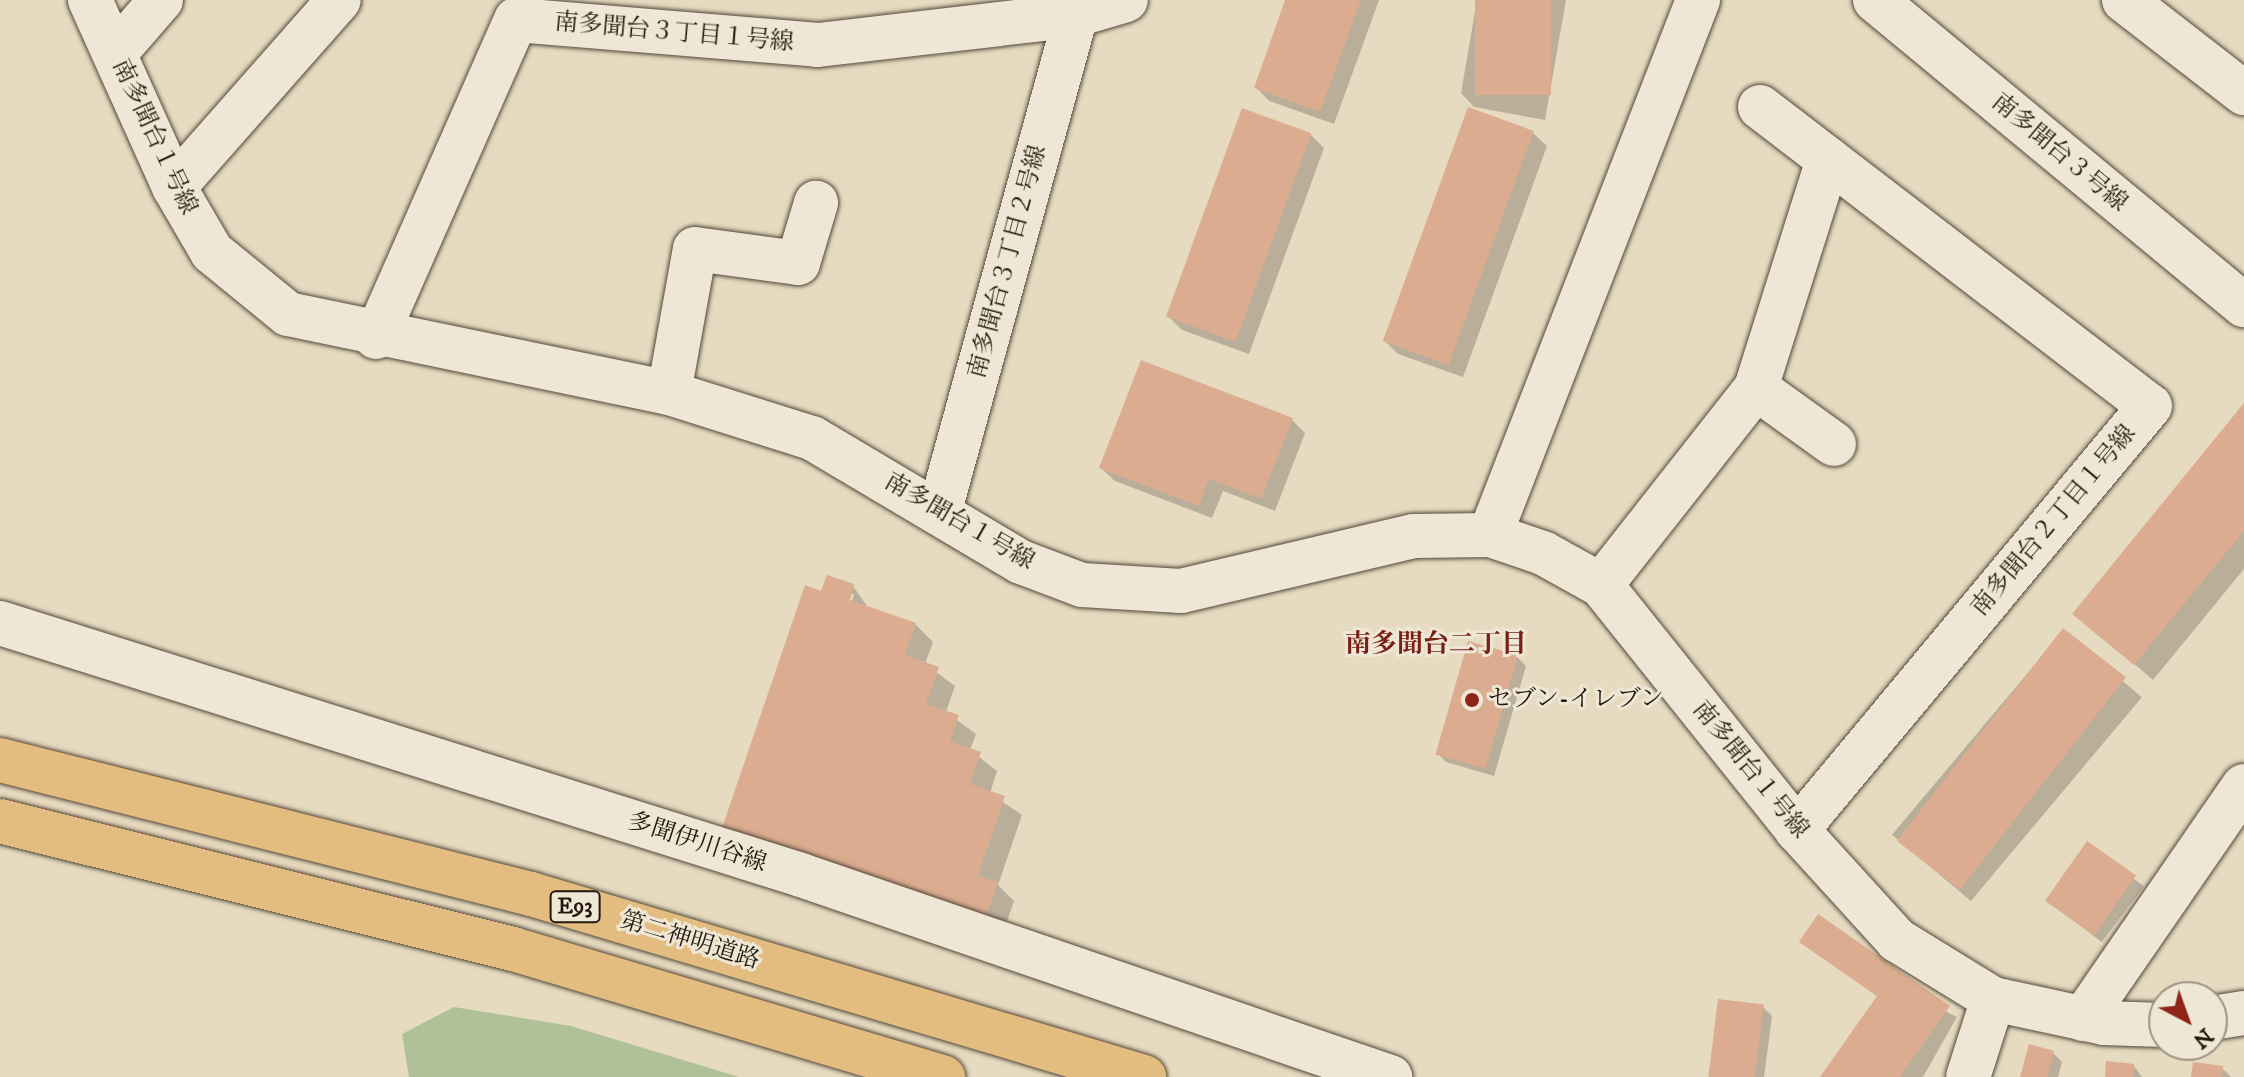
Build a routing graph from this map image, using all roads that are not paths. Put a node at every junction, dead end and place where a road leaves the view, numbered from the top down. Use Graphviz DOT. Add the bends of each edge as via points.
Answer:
graph roads {
  1 [pos="90,0"];
  2 [pos="161,0"];
  3 [pos="339,0"];
  4 [pos="1126,0"];
  5 [pos="1698,0"];
  6 [pos="2124,0"];
  7 [pos="1887,4"];
  8 [pos="1076,15"];
  9 [pos="115,53"];
  10 [pos="2242,87"];
  11 [pos="1760,107"];
  12 [pos="1828,159"];
  13 [pos="174,187"];
  14 [pos="816,203"];
  15 [pos="2244,305"];
  16 [pos="376,337"];
  17 [pos="1756,388"];
  18 [pos="669,393"];
  19 [pos="1834,444"];
  20 [pos="940,510"];
  21 [pos="1490,535"];
  22 [pos="1601,585"];
  23 [pos="0,623"];
  24 [pos="0,760"];
  25 [pos="2244,786"];
  26 [pos="0,821"];
  27 [pos="1797,830"];
  28 [pos="1993,999"];
  29 [pos="2083,1019"];
  30 [pos="2148,1024"];
  31 [pos="943,1077"];
  32 [pos="1144,1077"];
  33 [pos="1390,1077"];
  34 [pos="1968,1077"];
  1 -- 9 [label="street, 南多聞台１号線"];
  2 -- 9 [label="street"];
  3 -- 13 [label="street"];
  4 -- 8 [label="street, 南多聞台３丁目１号線"];
  5 -- 21 [label="street"];
  6 -- 10 [label="street"];
  7 -- 15 [label="street, 南多聞台３号線"];
  8 -- 16 [label="street, 南多聞台３丁目１号線" via="818,45 516,20"];
  8 -- 20 [label="street, 南多聞台３丁目２号線"];
  9 -- 13 [label="street, 南多聞台１号線"];
  11 -- 12 [label="street, 南多聞台２丁目１号線"];
  12 -- 17 [label="street"];
  12 -- 27 [label="street, 南多聞台２丁目１号線" via="2150,406"];
  13 -- 16 [label="street, 南多聞台１号線" via="212,252 288,314"];
  14 -- 18 [label="street" via="798,263 695,249"];
  16 -- 18 [label="street, 南多聞台１号線"];
  17 -- 19 [label="street"];
  17 -- 22 [label="street"];
  18 -- 20 [label="street, 南多聞台１号線" via="812,438"];
  20 -- 21 [label="street, 南多聞台１号線" via="1021,562 1082,585 1181,591 1414,536"];
  21 -- 22 [label="street, 南多聞台１号線"];
  22 -- 27 [label="street, 南多聞台１号線"];
  23 -- 33 [label="street, 多聞伊川谷線" via="801,875"];
  24 -- 32 [label="highway, 第二神明道路 / E93" via="531,894"];
  25 -- 29 [label="street"];
  26 -- 31 [label="highway, E93" via="499,945"];
  27 -- 28 [label="street, 南多聞台１号線" via="1897,940"];
  28 -- 29 [label="street, 南多聞台１号線"];
  28 -- 34 [label="street"];
  29 -- 30 [label="street, 南多聞台１号線"];
}
